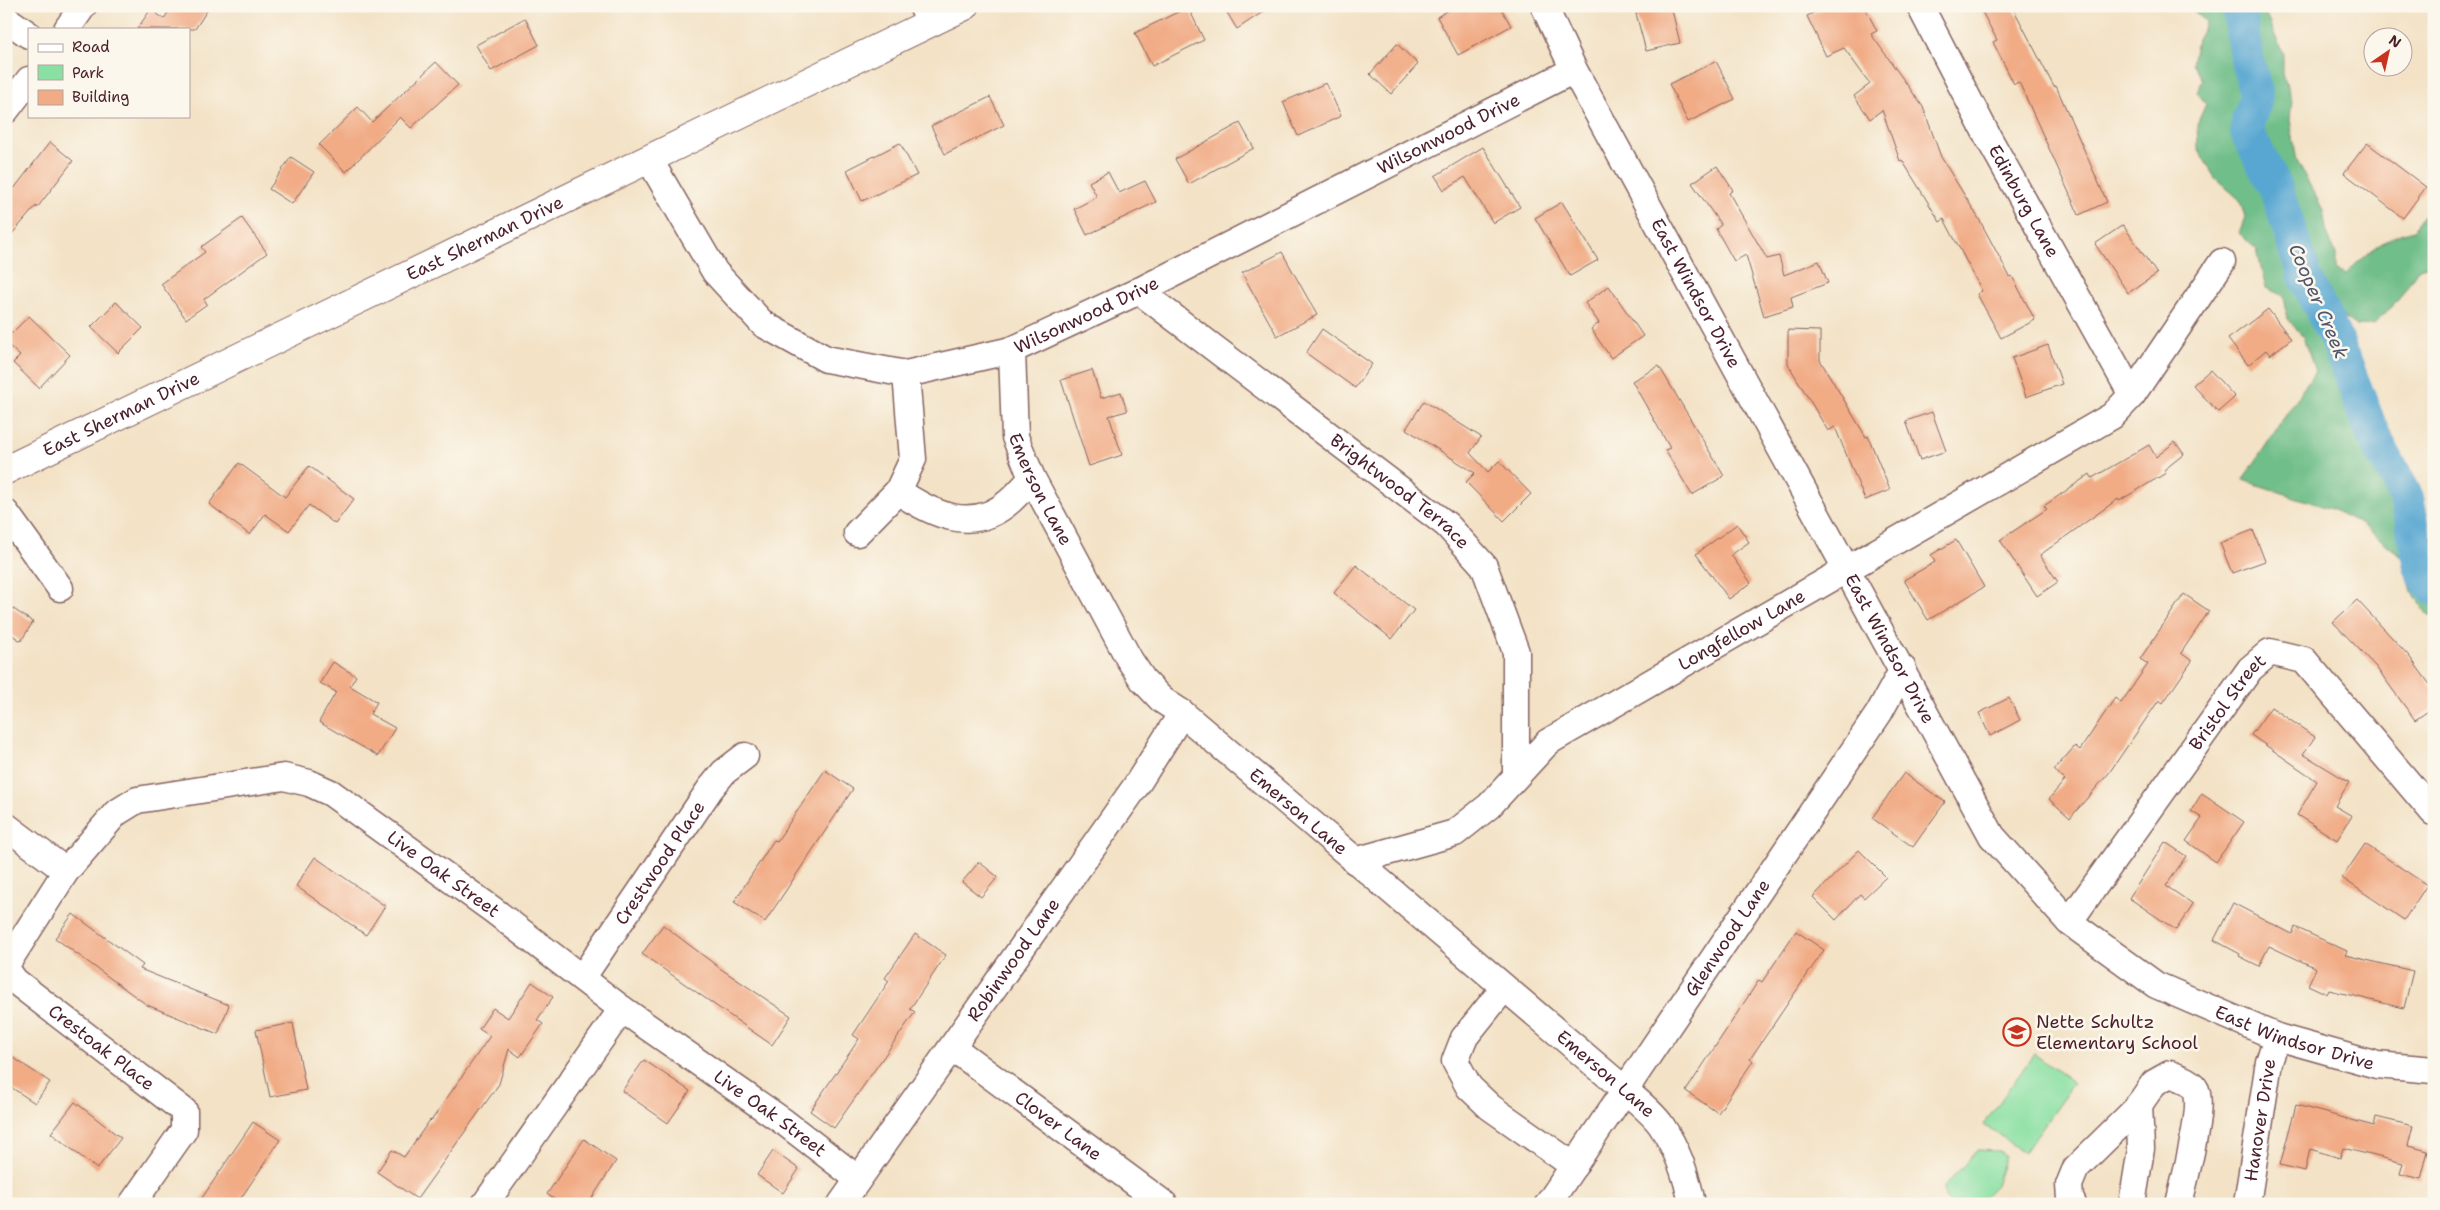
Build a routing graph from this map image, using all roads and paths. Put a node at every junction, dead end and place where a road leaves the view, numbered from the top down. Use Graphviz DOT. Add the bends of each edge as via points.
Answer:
graph roads {
  1 [pos="83,6"];
  2 [pos="965,6"];
  3 [pos="1544,6"];
  4 [pos="1920,6"];
  5 [pos="926,15"];
  6 [pos="6,19"];
  7 [pos="68,28"];
  8 [pos="28,33"];
  9 [pos="1574,70"];
  10 [pos="28,81"];
  11 [pos="6,110"];
  12 [pos="649,159"];
  13 [pos="2222,262"];
  14 [pos="1139,291"];
  15 [pos="1012,350"];
  16 [pos="906,374"];
  17 [pos="2132,395"];
  18 [pos="6,470"];
  19 [pos="1032,478"];
  20 [pos="898,491"];
  21 [pos="6,513"];
  22 [pos="857,533"];
  23 [pos="1846,568"];
  24 [pos="60,588"];
  25 [pos="1903,669"];
  26 [pos="1182,713"];
  27 [pos="745,756"];
  28 [pos="1516,775"];
  29 [pos="2433,812"];
  30 [pos="6,826"];
  31 [pos="1355,861"];
  32 [pos="66,871"];
  33 [pos="2069,922"];
  34 [pos="6,965"];
  35 [pos="6,969"];
  36 [pos="582,978"];
  37 [pos="1504,988"];
  38 [pos="622,1009"];
  39 [pos="2277,1037"];
  40 [pos="953,1048"];
  41 [pos="2434,1070"];
  42 [pos="1625,1090"];
  43 [pos="2139,1104"];
  44 [pos="1574,1166"];
  45 [pos="858,1179"];
  46 [pos="132,1204"];
  47 [pos="485,1204"];
  48 [pos="841,1204"];
  49 [pos="1164,1204"];
  50 [pos="1548,1204"];
  51 [pos="1692,1204"];
  52 [pos="2073,1204"];
  53 [pos="2132,1204"];
  54 [pos="2179,1204"];
  55 [pos="2247,1204"];
  1 -- 7 [label="street"];
  2 -- 5 [label="main road, East Sherman Drive"];
  3 -- 9 [label="street, East Windsor Drive"];
  4 -- 17 [label="street, Edinburg Lane" via="1988,137"];
  5 -- 12 [label="main road, East Sherman Drive"];
  6 -- 8 [label="street"];
  9 -- 14 [label="street, Wilsonwood Drive"];
  9 -- 23 [label="street, East Windsor Drive"];
  10 -- 11 [label="street"];
  12 -- 16 [label="street, Wilsonwood Drive" via="715,272 763,324 826,359"];
  12 -- 18 [label="main road, East Sherman Drive"];
  13 -- 17 [label="street, Longfellow Lane"];
  14 -- 15 [label="street, Wilsonwood Drive"];
  14 -- 28 [label="street, Brightwood Terrace" via="1447,525 1484,566 1516,652"];
  15 -- 16 [label="street, Wilsonwood Drive"];
  15 -- 19 [label="street, Emerson Lane" via="1015,437"];
  16 -- 20 [label="street" via="913,459"];
  17 -- 23 [label="street, Longfellow Lane" via="2112,416"];
  19 -- 20 [label="street" via="1010,502 988,514 962,520 922,508"];
  19 -- 26 [label="street, Emerson Lane" via="1129,659 1162,700"];
  20 -- 22 [label="street"];
  21 -- 24 [label="street"];
  23 -- 25 [label="street, East Windsor Drive"];
  23 -- 28 [label="street, Longfellow Lane" via="1548,742"];
  25 -- 33 [label="street, East Windsor Drive" via="1992,836"];
  25 -- 42 [label="street, Glenwood Lane" via="1878,713"];
  26 -- 31 [label="street, Emerson Lane"];
  26 -- 40 [label="street, Robinwood Lane" via="1136,786"];
  27 -- 36 [label="street, Crestwood Place" via="724,772 710,789"];
  28 -- 31 [label="street, Longfellow Lane" via="1489,806 1455,833"];
  29 -- 33 [label="street, Bristol Street" via="2304,660 2270,652 2250,669"];
  30 -- 32 [label="street"];
  31 -- 37 [label="street, Emerson Lane"];
  32 -- 34 [label="street"];
  32 -- 36 [label="street, Live Oak Street" via="116,813 137,800 284,777 331,793"];
  33 -- 39 [label="street, East Windsor Drive" via="2156,984"];
  35 -- 46 [label="street, Crestoak Place" via="14,982 184,1111 184,1130"];
  36 -- 38 [label="street, Live Oak Street"];
  37 -- 42 [label="street, Emerson Lane"];
  37 -- 44 [label="street" via="1464,1038 1455,1061 1469,1087 1490,1107"];
  38 -- 45 [label="street, Live Oak Street" via="784,1122"];
  38 -- 47 [label="street"];
  39 -- 41 [label="street, East Windsor Drive" via="2378,1065"];
  39 -- 55 [label="street, Hanover Drive" via="2269,1062"];
  40 -- 45 [label="street, Robinwood Lane"];
  40 -- 49 [label="street, Clover Lane"];
  42 -- 44 [label="street, Glenwood Lane"];
  42 -- 51 [label="street, Emerson Lane" via="1660,1124 1681,1164"];
  43 -- 52 [label="street" via="2113,1134 2076,1168 2069,1185"];
  43 -- 53 [label="street" via="2141,1148"];
  43 -- 54 [label="street" via="2154,1083 2170,1074 2186,1080 2195,1089 2198,1107"];
  44 -- 50 [label="street, Glenwood Lane"];
  45 -- 48 [label="street, Robinwood Lane"];
}
